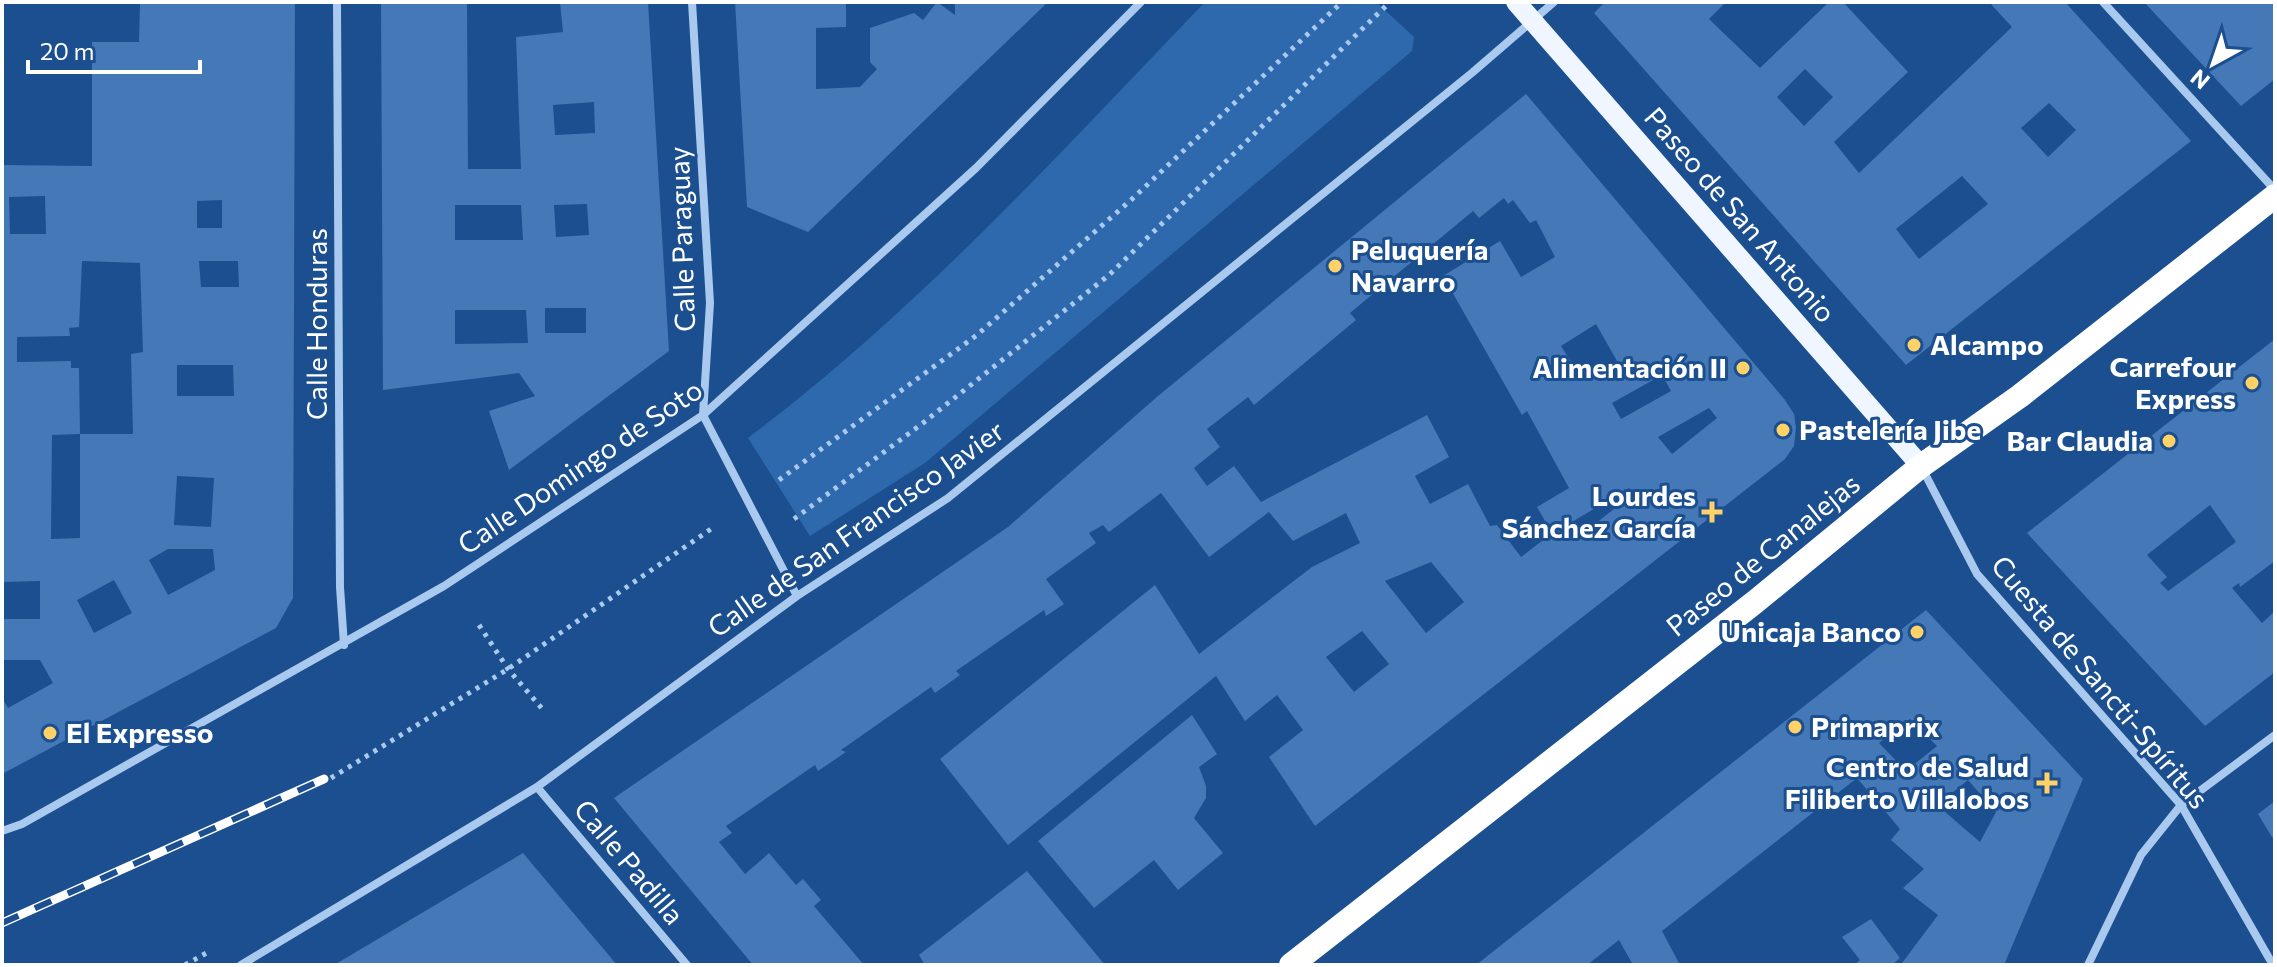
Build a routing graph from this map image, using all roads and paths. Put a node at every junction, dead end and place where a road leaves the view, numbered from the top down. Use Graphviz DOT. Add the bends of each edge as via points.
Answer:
graph roads {
  1 [pos="337,2"];
  2 [pos="692,2"];
  3 [pos="1141,2"];
  4 [pos="1342,2"];
  5 [pos="1390,2"];
  6 [pos="1516,2"];
  7 [pos="1554,2"];
  8 [pos="2103,2"];
  9 [pos="1534,19"];
  10 [pos="2275,193"];
  11 [pos="703,415"];
  12 [pos="1921,466"];
  13 [pos="779,480"];
  14 [pos="711,529"];
  15 [pos="768,538"];
  16 [pos="797,596"];
  17 [pos="479,625"];
  18 [pos="344,645"];
  19 [pos="508,669"];
  20 [pos="545,712"];
  21 [pos="2275,735"];
  22 [pos="331,778"];
  23 [pos="537,787"];
  24 [pos="2181,805"];
  25 [pos="2,831"];
  26 [pos="213,949"];
  27 [pos="185,965"];
  28 [pos="241,965"];
  29 [pos="687,965"];
  30 [pos="1291,965"];
  31 [pos="2088,965"];
  32 [pos="2273,965"];
  1 -- 18 [label="street, Calle Honduras"];
  2 -- 11 [label="street, Calle Paraguay" via="710,303"];
  3 -- 11 [label="street, Calle Domingo de Soto" via="976,168"];
  4 -- 13 [label="path" via="1142,190 977,335"];
  5 -- 15 [label="path" via="1109,275"];
  6 -- 9 [label="main road, Paseo de San Antonio"];
  7 -- 9 [label="street, Calle de San Francisco Javier"];
  8 -- 10 [label="street"];
  9 -- 12 [label="main road, Paseo de San Antonio"];
  9 -- 16 [label="street, Calle de San Francisco Javier" via="948,498"];
  10 -- 12 [label="highway, Paseo de Canalejas" via="2020,396"];
  11 -- 15 [label="street"];
  11 -- 18 [label="street, Calle Domingo de Soto" via="444,586"];
  12 -- 24 [label="street, Cuesta de Sancti-Spíritus" via="1977,574"];
  12 -- 30 [label="highway, Paseo de Canalejas"];
  14 -- 19 [label="path"];
  15 -- 16 [label="street"];
  16 -- 23 [label="street, Calle de San Francisco Javier"];
  17 -- 19 [label="path"];
  18 -- 25 [label="street, Calle Domingo de Soto"];
  19 -- 20 [label="path"];
  19 -- 22 [label="path"];
  21 -- 24 [label="street"];
  23 -- 28 [label="street, Calle de San Francisco Javier"];
  23 -- 29 [label="street, Calle Padilla"];
  24 -- 31 [label="street" via="2141,855"];
  24 -- 32 [label="street, Cuesta de Sancti-Spíritus"];
  26 -- 27 [label="path"];
}
